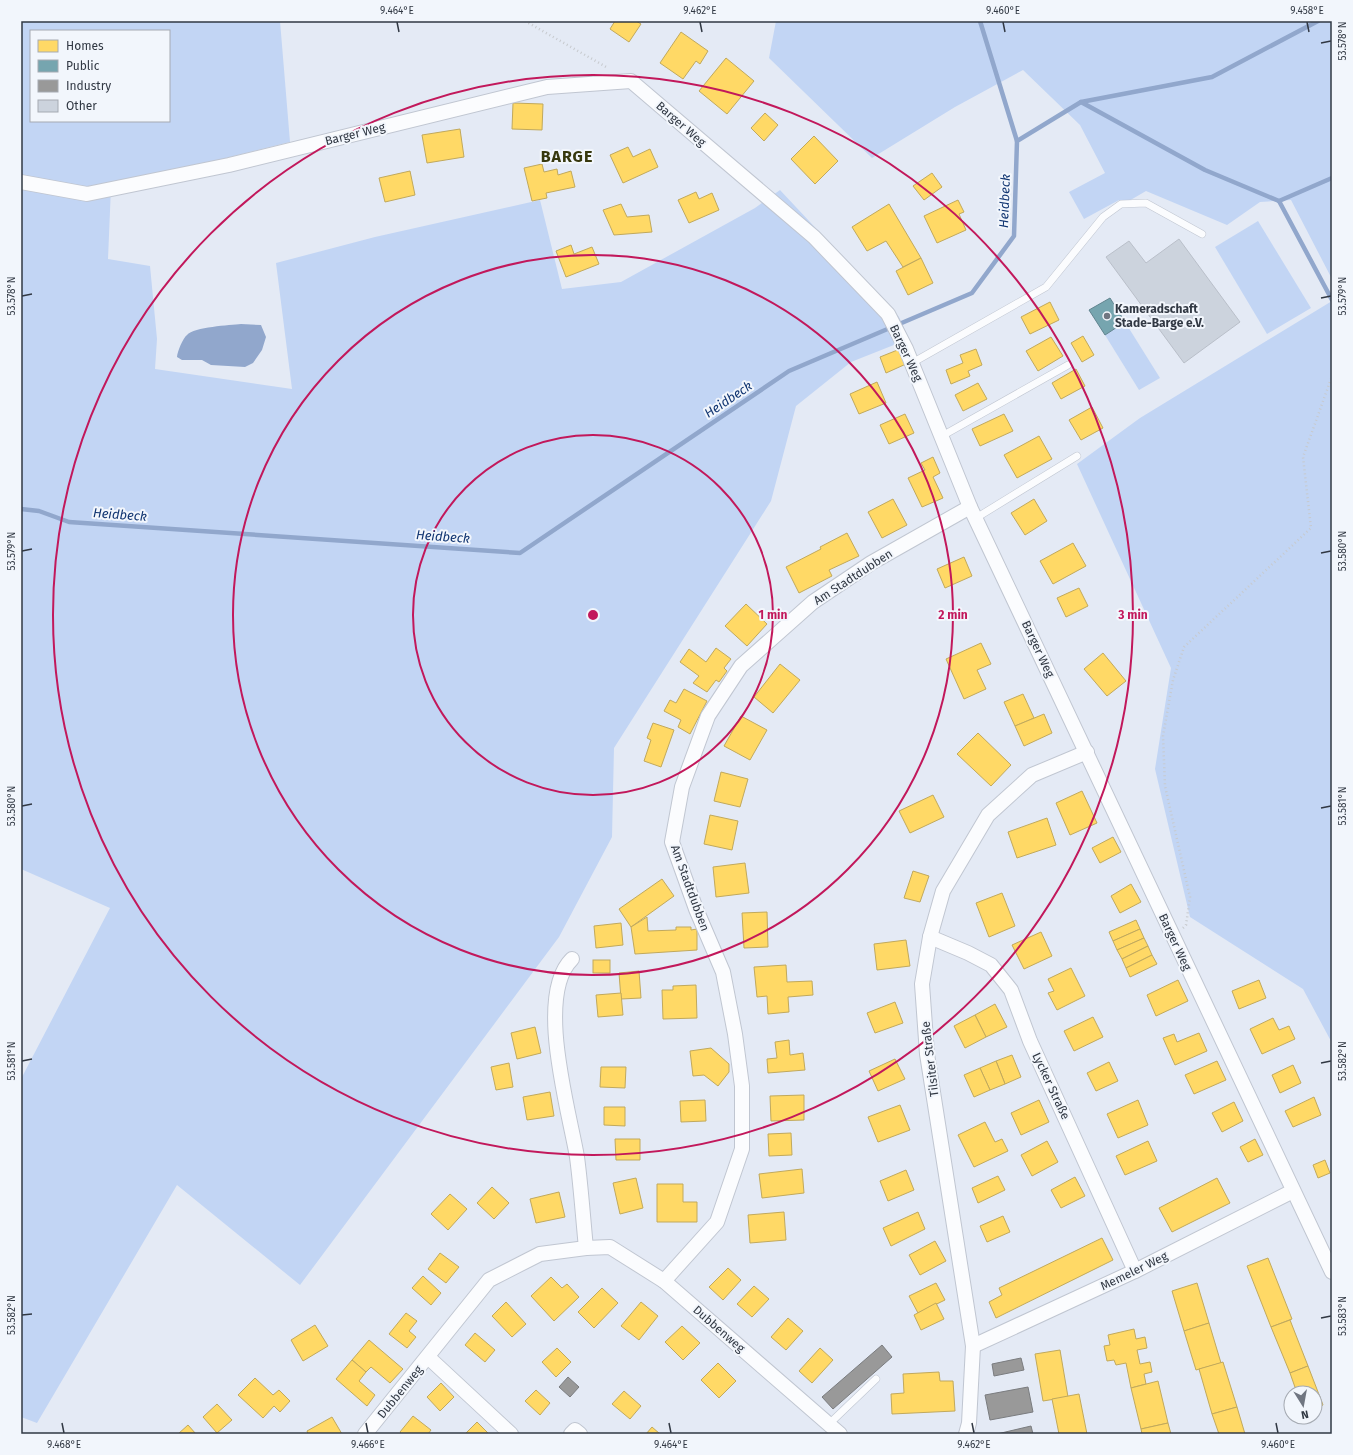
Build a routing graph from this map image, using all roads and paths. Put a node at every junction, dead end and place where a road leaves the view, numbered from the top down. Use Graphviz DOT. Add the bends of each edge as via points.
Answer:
graph roads {
  1 [pos="525,21"];
  2 [pos="612,70"];
  3 [pos="21,182"];
  4 [pos="1202,234"];
  5 [pos="912,363"];
  6 [pos="1068,365"];
  7 [pos="1331,379"];
  8 [pos="942,436"];
  9 [pos="1077,456"];
  10 [pos="973,513"];
  11 [pos="1086,752"];
  12 [pos="930,937"];
  13 [pos="1173,938"];
  14 [pos="572,959"];
  15 [pos="1293,1191"];
  16 [pos="586,1248"];
  17 [pos="1135,1271"];
  18 [pos="1332,1272"];
  19 [pos="664,1282"];
  20 [pos="973,1346"];
  21 [pos="428,1357"];
  22 [pos="876,1379"];
  23 [pos="829,1424"];
  24 [pos="365,1434"];
  25 [pos="512,1434"];
  26 [pos="571,1434"];
  27 [pos="580,1434"];
  28 [pos="840,1434"];
  29 [pos="966,1434"];
  1 -- 2 [label="path"];
  3 -- 5 [label="street, Barger Weg" via="87,194 229,165 547,87 632,81 814,237 888,314"];
  4 -- 5 [label="lane" via="1146,203 1120,204 1103,218 1046,287"];
  5 -- 8 [label="street, Barger Weg"];
  6 -- 8 [label="lane"];
  7 -- 13 [label="path" via="1303,457 1311,528 1184,647 1173,680 1163,736 1165,786 1190,897 1186,925"];
  8 -- 10 [label="street, Barger Weg"];
  9 -- 10 [label="lane"];
  10 -- 11 [label="street, Barger Weg"];
  10 -- 19 [label="street, Am Stadtdubben" via="871,563 813,602 741,666 708,716 682,787 672,842 696,909 723,972 742,1086 742,1149 717,1222"];
  11 -- 12 [label="street, Tilsiter Straße" via="1032,775 988,815 943,891"];
  11 -- 13 [label="street, Barger Weg"];
  12 -- 17 [label="street, Lycker Straße" via="991,965 1011,990 1030,1041"];
  12 -- 20 [label="street, Tilsiter Straße" via="922,984 927,1054"];
  13 -- 15 [label="street, Barger Weg"];
  14 -- 16 [label="street" via="565,966 556,992 555,1041 577,1158"];
  15 -- 17 [label="street, Memeler Weg"];
  15 -- 18 [label="street, Barger Weg"];
  16 -- 19 [label="street, Dubbenweg" via="610,1248"];
  16 -- 21 [label="street, Dubbenweg" via="540,1254 489,1280"];
  17 -- 20 [label="street, Memeler Weg"];
  19 -- 23 [label="street, Dubbenweg"];
  20 -- 29 [label="street, Tilsiter Straße" via="969,1422"];
  21 -- 24 [label="street, Dubbenweg"];
  21 -- 25 [label="street"];
  22 -- 23 [label="lane"];
  23 -- 28 [label="street, Dubbenweg"];
  26 -- 27 [label="street" via="575,1430"];
}
